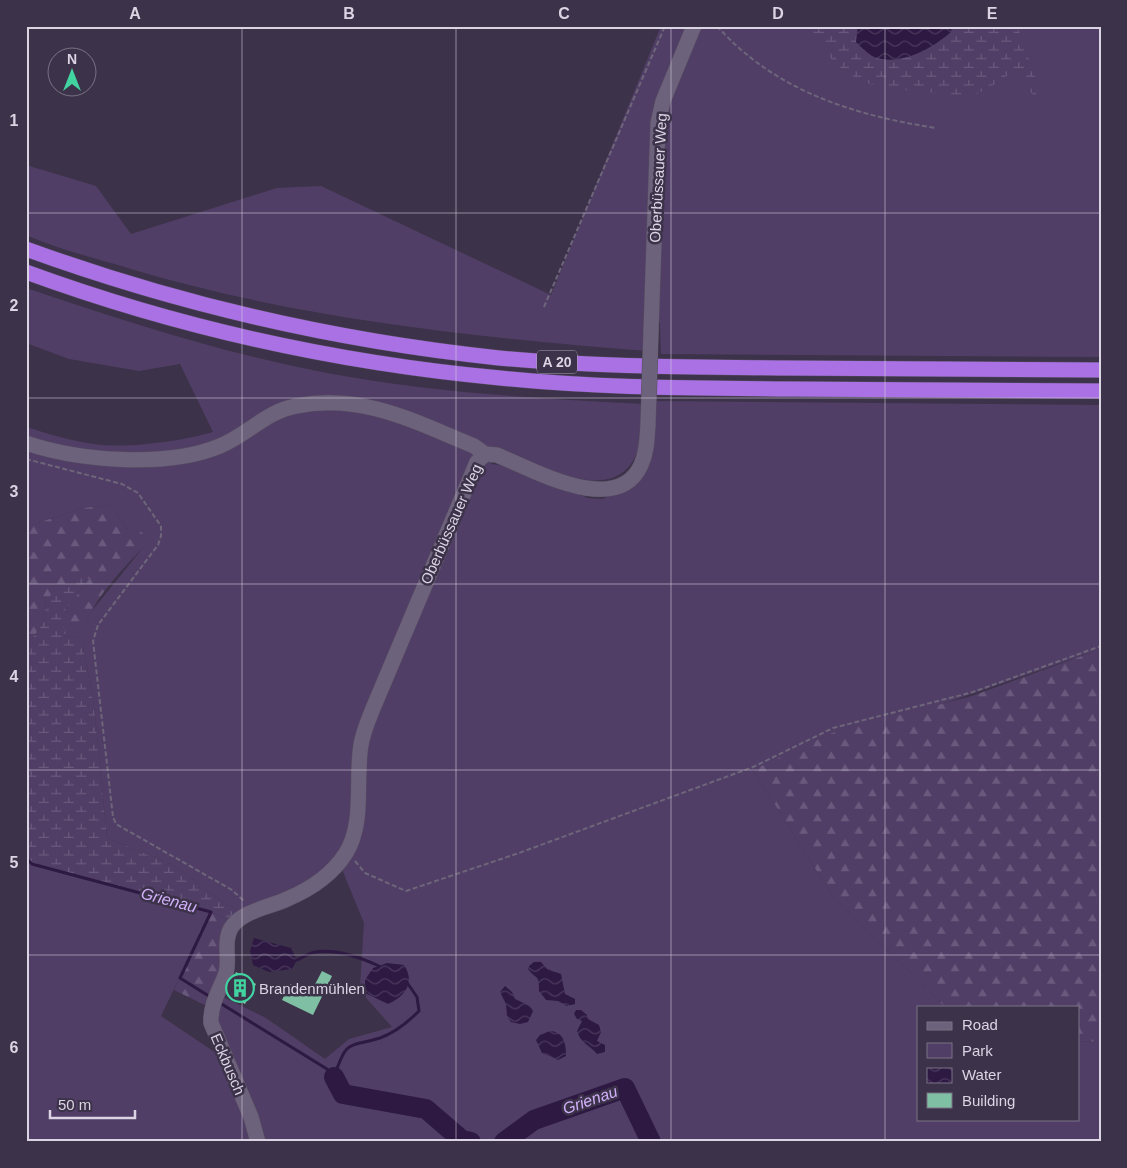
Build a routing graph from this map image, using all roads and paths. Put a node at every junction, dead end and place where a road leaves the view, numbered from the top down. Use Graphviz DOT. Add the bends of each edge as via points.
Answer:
graph roads {
  1 [pos="665,26"];
  2 [pos="694,26"];
  3 [pos="717,26"];
  4 [pos="936,128"];
  5 [pos="26,249"];
  6 [pos="26,272"];
  7 [pos="544,307"];
  8 [pos="1101,370"];
  9 [pos="1101,391"];
  10 [pos="26,444"];
  11 [pos="485,454"];
  12 [pos="26,459"];
  13 [pos="1101,646"];
  14 [pos="347,851"];
  15 [pos="257,911"];
  16 [pos="231,927"];
  17 [pos="258,1142"];
  1 -- 7 [label="path"];
  2 -- 11 [label="street, Oberbüssauer Weg, bridge" via="663,101 658,123 648,424 641,466 627,482 607,491 582,489"];
  3 -- 4 [label="path" via="732,44 767,70 814,96 859,113"];
  5 -- 8 [label="highway, A 20" via="141,288 288,325 418,348 501,358 671,367"];
  6 -- 9 [label="highway, A 20" via="134,309 283,346 490,377 672,388"];
  10 -- 11 [label="street" via="90,458 122,460 180,456 219,447 269,416 296,406 336,404 372,406 387,411 474,446"];
  11 -- 14 [label="street, Oberbüssauer Weg" via="477,462 374,706 361,744 356,827"];
  12 -- 15 [label="path" via="122,484 138,493 161,526 161,536 154,551 94,633 113,817 116,824 232,890"];
  13 -- 14 [label="path" via="972,692 833,728 753,767 519,854 406,891 365,873"];
  14 -- 15 [label="street, Oberbüssauer Weg" via="334,870 320,882"];
  15 -- 16 [label="street, Oberbüssauer Weg"];
  16 -- 17 [label="street, Eckbusch" via="226,973 212,1008 211,1023 251,1117"];
}
